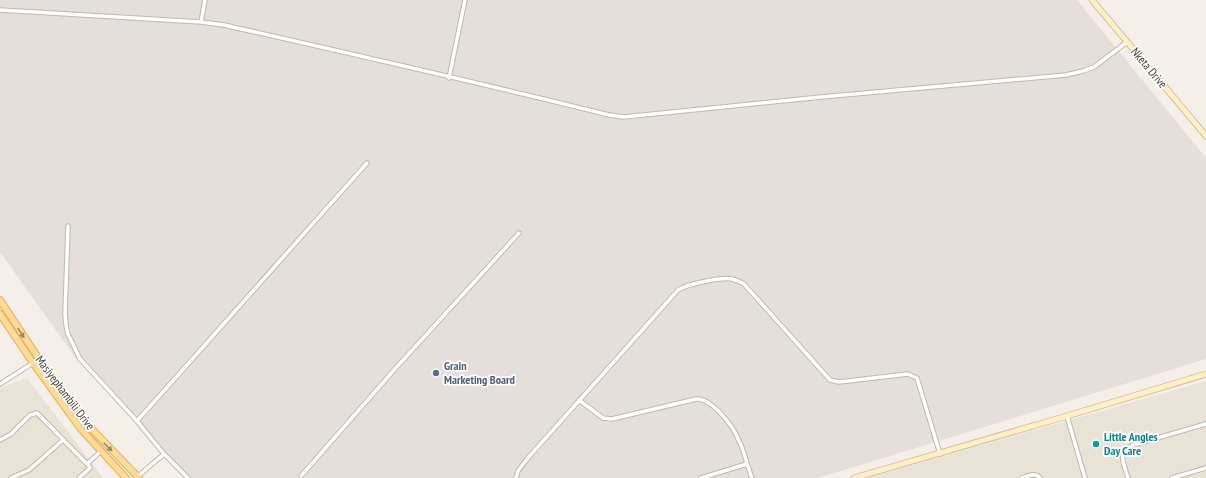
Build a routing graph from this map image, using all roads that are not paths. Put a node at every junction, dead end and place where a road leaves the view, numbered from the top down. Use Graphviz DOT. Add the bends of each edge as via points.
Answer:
graph roads {
  1 [pos="205,0"];
  2 [pos="465,0"];
  3 [pos="1092,0"];
  4 [pos="0,10"];
  5 [pos="201,22"];
  6 [pos="1127,42"];
  7 [pos="449,78"];
  8 [pos="1206,136"];
  9 [pos="367,163"];
  10 [pos="68,226"];
  11 [pos="519,233"];
  12 [pos="0,300"];
  13 [pos="0,314"];
  14 [pos="39,359"];
  15 [pos="33,363"];
  16 [pos="1206,374"];
  17 [pos="0,384"];
  18 [pos="579,400"];
  19 [pos="1067,416"];
  20 [pos="137,421"];
  21 [pos="1206,424"];
  22 [pos="0,440"];
  23 [pos="63,440"];
  24 [pos="101,451"];
  25 [pos="164,454"];
  26 [pos="940,454"];
  27 [pos="87,464"];
  28 [pos="747,464"];
  29 [pos="1206,468"];
  30 [pos="302,477"];
  31 [pos="11,478"];
  32 [pos="79,478"];
  33 [pos="126,478"];
  34 [pos="138,478"];
  35 [pos="188,478"];
  36 [pos="516,478"];
  37 [pos="701,478"];
  38 [pos="752,478"];
  39 [pos="854,478"];
  40 [pos="1022,478"];
  41 [pos="1040,478"];
  42 [pos="1084,478"];
  43 [pos="1128,478"];
  44 [pos="1172,478"];
  1 -- 5 [label="street"];
  2 -- 7 [label="street"];
  3 -- 6 [label="street, Nketa Drive"];
  4 -- 5 [label="street"];
  5 -- 7 [label="street"];
  6 -- 7 [label="street" via="1094,66 1066,75 624,117"];
  6 -- 8 [label="street, Nketa Drive"];
  9 -- 20 [label="street"];
  10 -- 20 [label="street" via="65,314 68,334 80,359"];
  11 -- 30 [label="street" via="394,370"];
  12 -- 14 [label="main road, Masiyephambili Drive, one-way"];
  13 -- 15 [label="main road, Masiyephambili Drive"];
  14 -- 15 [label="street"];
  14 -- 34 [label="main road, Masiyephambili Drive, one-way" via="86,424"];
  15 -- 17 [label="street"];
  15 -- 24 [label="main road, Masiyephambili Drive" via="80,428"];
  16 -- 19 [label="street"];
  18 -- 26 [label="street" via="678,290 684,286 726,278 734,279 744,284 830,380 839,382 908,374 916,378"];
  18 -- 28 [label="street" via="603,418 612,419 696,399 704,400 716,409 731,427 740,441"];
  18 -- 36 [label="street" via="527,458"];
  19 -- 26 [label="street"];
  19 -- 42 [label="street"];
  20 -- 25 [label="street"];
  21 -- 43 [label="street" via="1126,448 1122,453 1122,459"];
  22 -- 23 [label="street" via="11,434 34,413 42,416"];
  23 -- 27 [label="street"];
  23 -- 31 [label="street" via="29,470"];
  24 -- 27 [label="street"];
  24 -- 33 [label="main road, Masiyephambili Drive"];
  25 -- 34 [label="street"];
  25 -- 35 [label="street"];
  26 -- 39 [label="street"];
  27 -- 32 [label="street" via="90,468"];
  28 -- 37 [label="street"];
  28 -- 38 [label="street"];
  29 -- 44 [label="street"];
  40 -- 41 [label="street" via="1034,474"];
}
